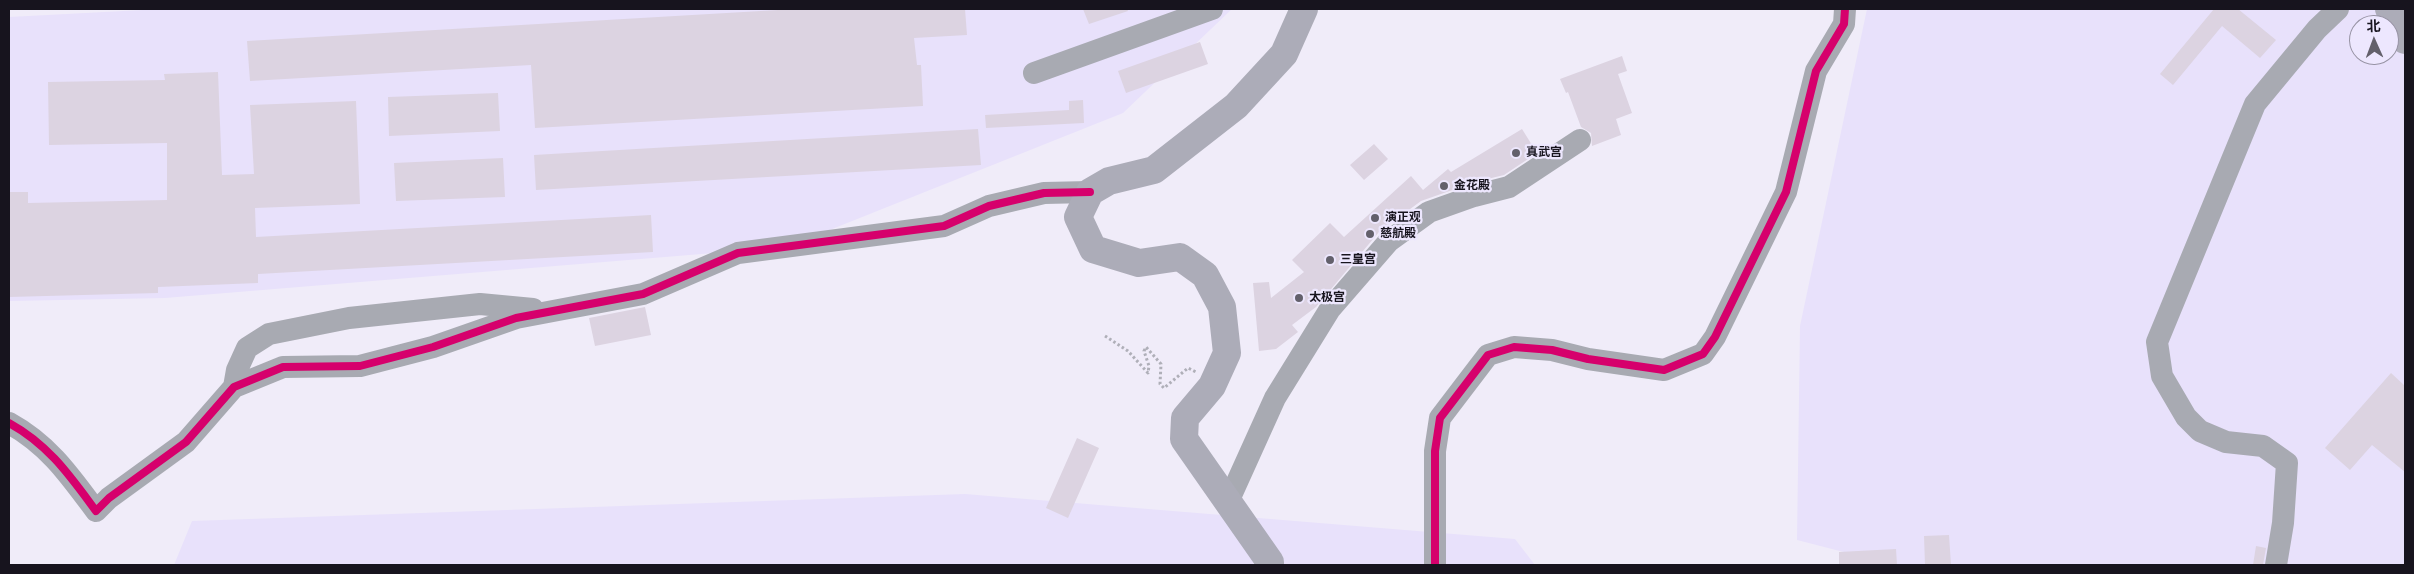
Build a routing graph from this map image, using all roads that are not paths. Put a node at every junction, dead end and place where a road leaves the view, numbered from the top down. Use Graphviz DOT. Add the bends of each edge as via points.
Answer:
graph roads {
  1 [pos="1212,9"];
  2 [pos="1304,9"];
  3 [pos="1845,9"];
  4 [pos="2338,9"];
  5 [pos="2389,9"];
  6 [pos="2405,40"];
  7 [pos="1034,73"];
  8 [pos="1580,140"];
  9 [pos="1090,192"];
  10 [pos="550,310"];
  11 [pos="234,387"];
  12 [pos="9,423"];
  13 [pos="1228,502"];
  14 [pos="1270,565"];
  15 [pos="1435,565"];
  16 [pos="2276,565"];
  1 -- 7 [label="street"];
  2 -- 9 [label="main road" via="1284,54 1236,106 1154,170 1109,182"];
  3 -- 15 [label="street" via="1844,24 1816,71 1786,192 1716,336 1703,354 1664,370 1588,359 1552,350 1514,347 1488,355 1440,418 1435,451"];
  4 -- 16 [label="street" via="2255,104 2157,342 2162,376 2186,417 2200,432 2226,442 2263,446 2287,463"];
  5 -- 6 [label="main road"];
  8 -- 13 [label="street" via="1509,187 1429,212 1390,241 1330,309 1275,398"];
  9 -- 10 [label="street" via="1044,193 989,206 944,226 738,253 643,294"];
  9 -- 13 [label="main road" via="1078,217 1093,249 1139,263 1180,257 1205,274 1222,307 1228,353 1215,379 1185,418 1184,439"];
  10 -- 11 [label="street" via="360,366 283,367"];
  10 -- 11 [label="street" via="480,304 349,318 269,334 248,348 237,370"];
  11 -- 12 [label="street" via="186,442 96,511 58,460"];
  13 -- 14 [label="main road"];
}
